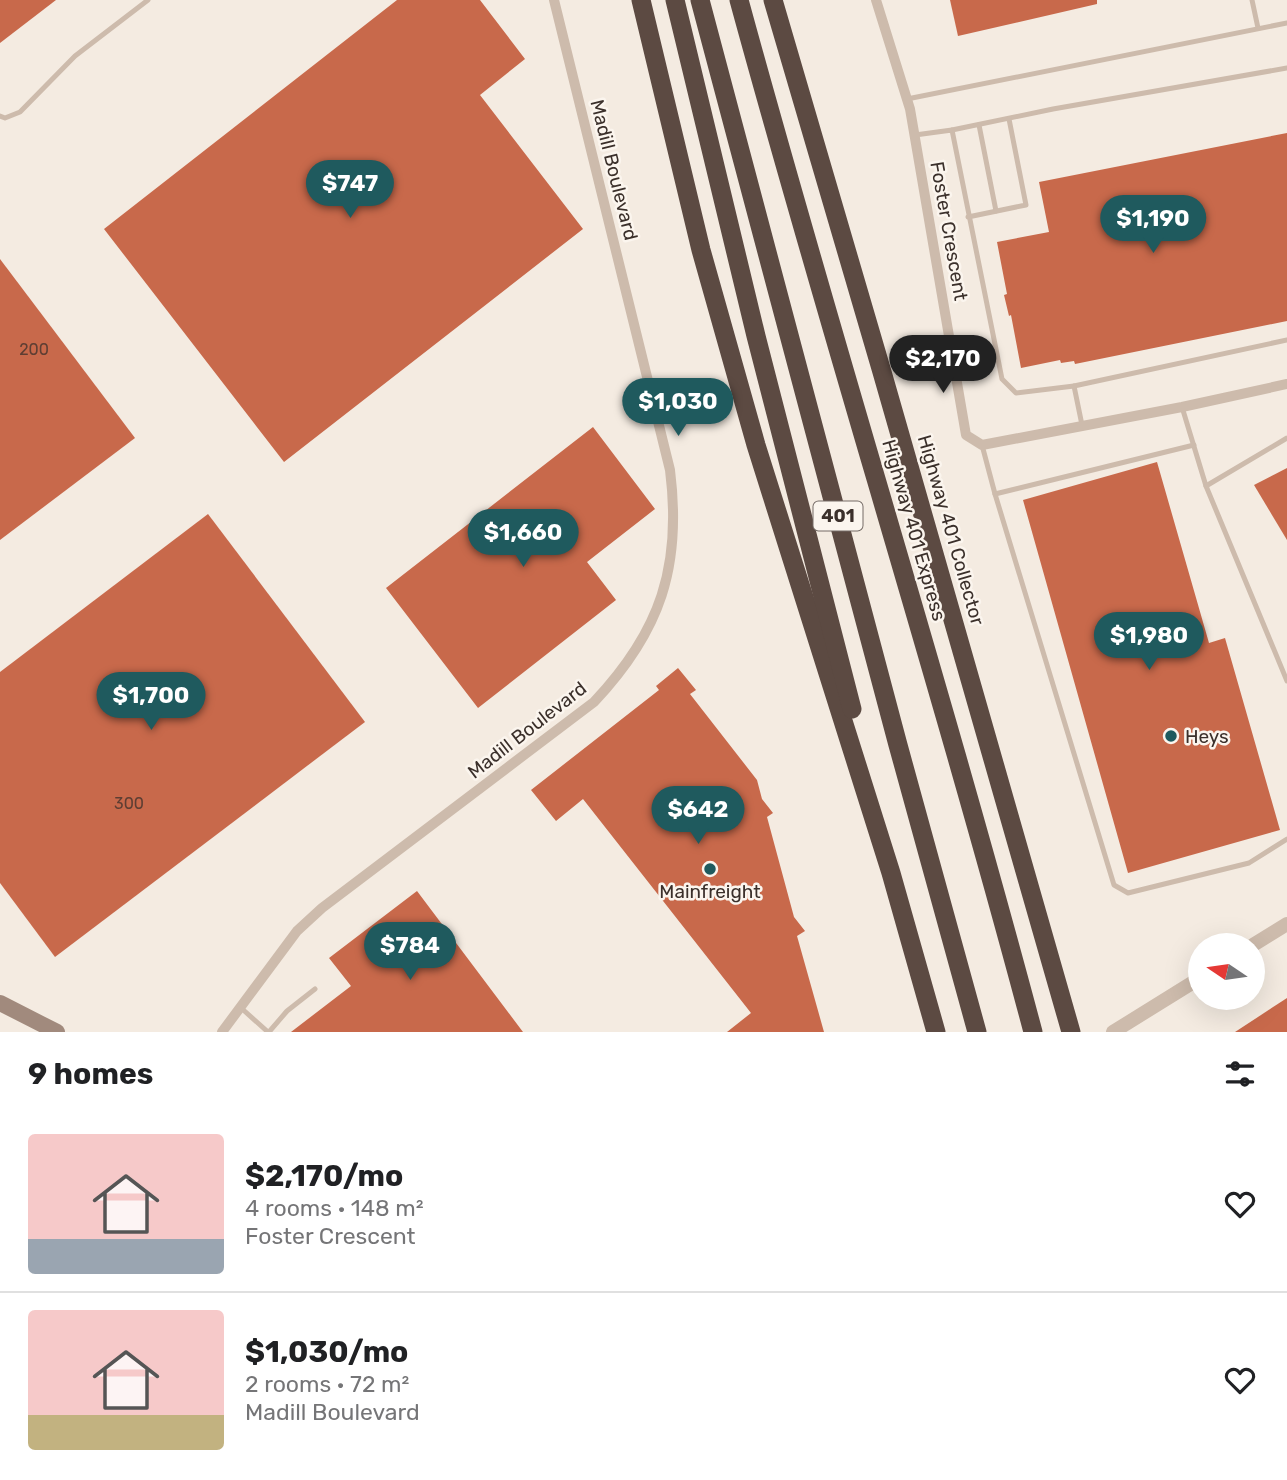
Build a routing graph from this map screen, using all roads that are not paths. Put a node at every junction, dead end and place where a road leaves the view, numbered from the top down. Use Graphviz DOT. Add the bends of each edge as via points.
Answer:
graph roads {
  1 [pos="148,0"];
  2 [pos="554,0"];
  3 [pos="641,0"];
  4 [pos="675,0"];
  5 [pos="700,0"];
  6 [pos="739,0"];
  7 [pos="773,0"];
  8 [pos="876,0"];
  9 [pos="1252,0"];
  10 [pos="1287,23"];
  11 [pos="1258,28"];
  12 [pos="1287,68"];
  13 [pos="907,99"];
  14 [pos="0,116"];
  15 [pos="1009,119"];
  16 [pos="979,125"];
  17 [pos="951,131"];
  18 [pos="915,135"];
  19 [pos="996,211"];
  20 [pos="968,217"];
  21 [pos="1287,340"];
  22 [pos="1287,384"];
  23 [pos="1074,386"];
  24 [pos="1182,407"];
  25 [pos="1082,425"];
  26 [pos="1287,438"];
  27 [pos="982,445"];
  28 [pos="1194,445"];
  29 [pos="1206,486"];
  30 [pos="995,494"];
  31 [pos="1287,681"];
  32 [pos="1287,839"];
  33 [pos="891,873"];
  34 [pos="1287,924"];
  35 [pos="1265,938"];
  36 [pos="1188,985"];
  37 [pos="315,989"];
  38 [pos="0,1003"];
  39 [pos="240,1007"];
  40 [pos="57,1032"];
  41 [pos="222,1032"];
  42 [pos="269,1032"];
  43 [pos="936,1032"];
  44 [pos="977,1032"];
  45 [pos="1033,1032"];
  46 [pos="1070,1032"];
  47 [pos="1113,1032"];
  1 -- 14 [label="lane" via="75,56 20,112"];
  2 -- 39 [label="street, Madill Boulevard" via="670,470 674,524 659,603 635,652 594,702 322,908 297,931"];
  3 -- 33 [label="highway" via="701,250 749,419"];
  4 -- 33 [label="highway"];
  5 -- 44 [label="highway, 401"];
  6 -- 45 [label="highway, Highway 401 Express / 401"];
  7 -- 46 [label="highway, Highway 401 Collector"];
  8 -- 13 [label="street, Foster Crescent"];
  9 -- 11 [label="lane"];
  10 -- 11 [label="lane"];
  11 -- 13 [label="lane"];
  12 -- 15 [label="lane"];
  13 -- 18 [label="street, Foster Crescent"];
  15 -- 16 [label="lane"];
  15 -- 19 [label="lane" via="1026,205"];
  16 -- 17 [label="lane"];
  16 -- 19 [label="lane"];
  17 -- 18 [label="lane"];
  17 -- 20 [label="lane"];
  18 -- 27 [label="street, Foster Crescent" via="966,435"];
  19 -- 20 [label="lane"];
  20 -- 23 [label="lane" via="1002,379 1016,393"];
  21 -- 23 [label="lane"];
  22 -- 24 [label="street"];
  23 -- 25 [label="lane"];
  24 -- 25 [label="street"];
  24 -- 28 [label="lane"];
  25 -- 27 [label="street"];
  26 -- 29 [label="lane"];
  27 -- 30 [label="lane"];
  28 -- 29 [label="lane"];
  28 -- 30 [label="lane"];
  29 -- 31 [label="lane"];
  30 -- 32 [label="lane" via="1114,886 1128,893 1249,863"];
  33 -- 43 [label="highway"];
  34 -- 35 [label="street"];
  36 -- 47 [label="street"];
  37 -- 42 [label="lane"];
  38 -- 40 [label="main road"];
  39 -- 41 [label="street, Madill Boulevard"];
  39 -- 42 [label="lane"];
}
